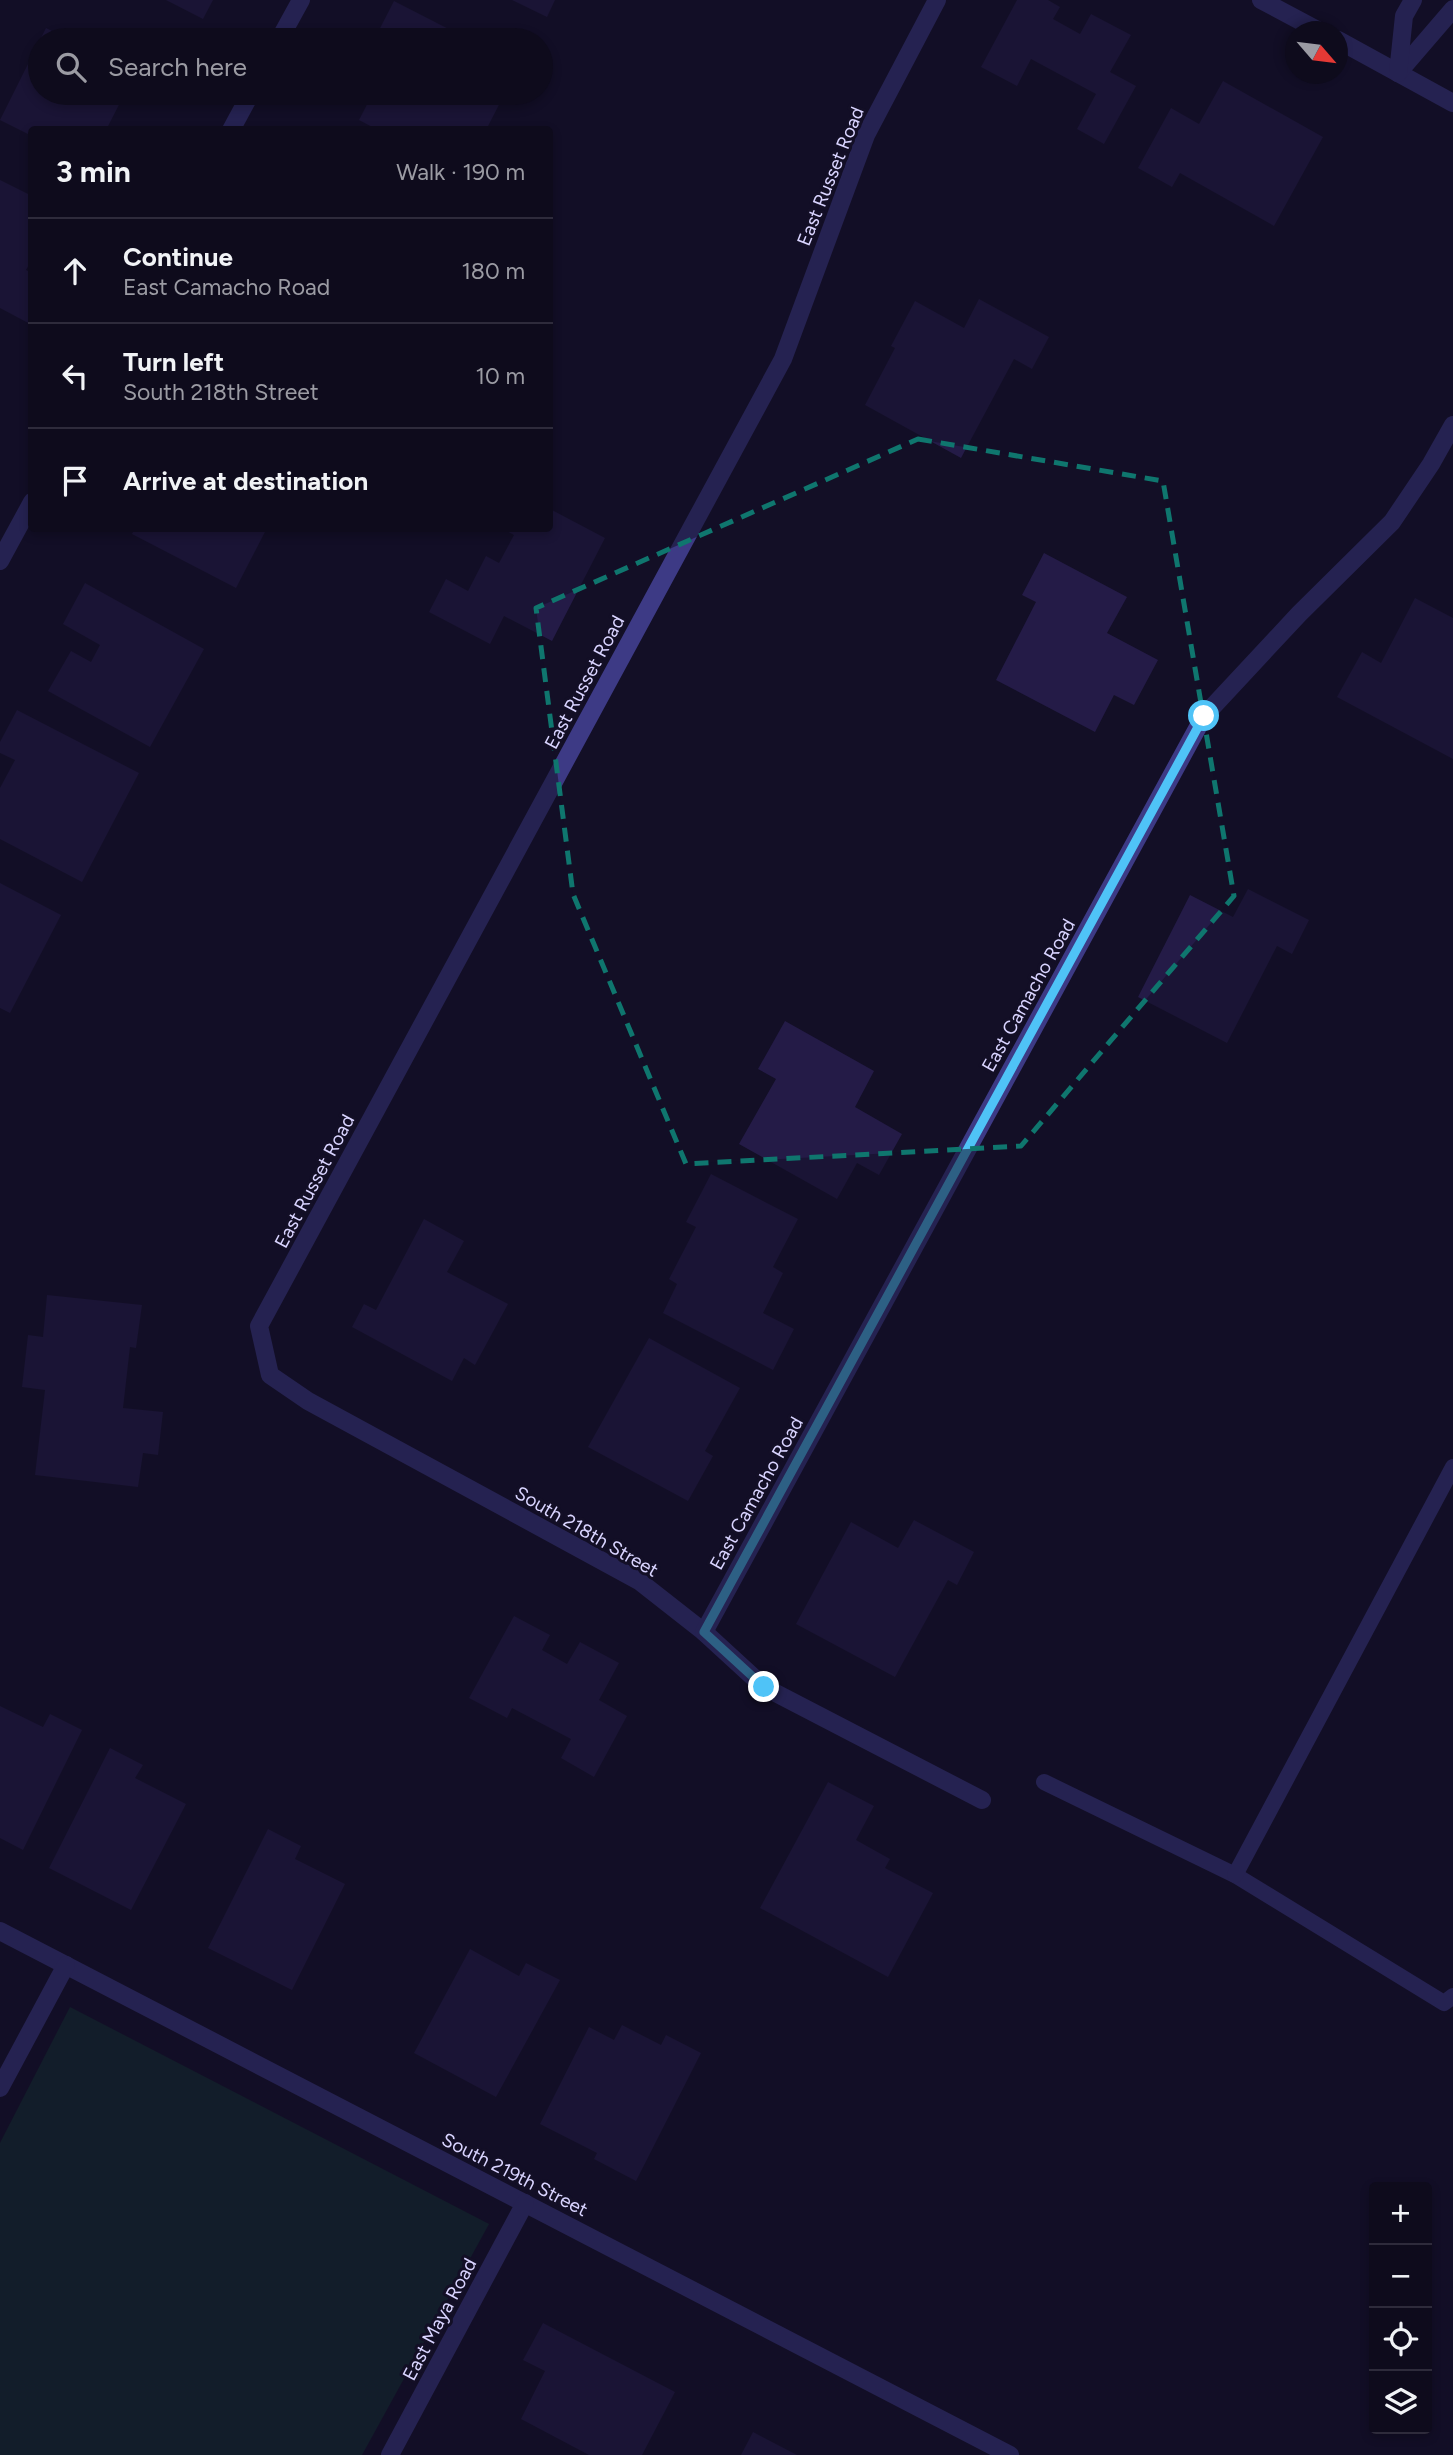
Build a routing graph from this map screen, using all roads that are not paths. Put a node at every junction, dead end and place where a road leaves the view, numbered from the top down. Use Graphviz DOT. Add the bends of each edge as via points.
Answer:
graph roads {
  1 [pos="301,0"];
  2 [pos="937,0"];
  3 [pos="1261,0"];
  4 [pos="1413,0"];
  5 [pos="1453,9"];
  6 [pos="1300,21"];
  7 [pos="286,28"];
  8 [pos="1348,46"];
  9 [pos="1398,73"];
  10 [pos="1453,103"];
  11 [pos="245,105"];
  12 [pos="233,126"];
  13 [pos="1453,425"];
  14 [pos="28,509"];
  15 [pos="0,561"];
  16 [pos="270,1375"];
  17 [pos="1453,1467"];
  18 [pos="704,1632"];
  19 [pos="1044,1782"];
  20 [pos="982,1800"];
  21 [pos="1235,1875"];
  22 [pos="0,1931"];
  23 [pos="65,1965"];
  24 [pos="1453,1996"];
  25 [pos="0,2088"];
  26 [pos="525,2203"];
  27 [pos="1004,2454"];
  28 [pos="390,2455"];
  1 -- 7 [label="street"];
  2 -- 16 [label="street, East Russet Road" via="866,135 783,359 259,1326"];
  3 -- 6 [label="street"];
  4 -- 9 [label="street" via="1405,16"];
  5 -- 9 [label="street"];
  8 -- 9 [label="street"];
  9 -- 10 [label="street"];
  11 -- 12 [label="street"];
  13 -- 18 [label="street, East Camacho Road" via="1392,522 1204,716"];
  14 -- 15 [label="street"];
  16 -- 18 [label="street, South 218th Street" via="308,1401 639,1581"];
  17 -- 21 [label="lane"];
  18 -- 20 [label="street, South 218th Street" via="764,1687"];
  19 -- 21 [label="lane"];
  21 -- 24 [label="lane" via="1444,2003"];
  22 -- 23 [label="street, South 219th Street"];
  23 -- 25 [label="street"];
  23 -- 26 [label="street, South 219th Street"];
  26 -- 27 [label="street, South 219th Street"];
  26 -- 28 [label="street, East Maya Road"];
}
